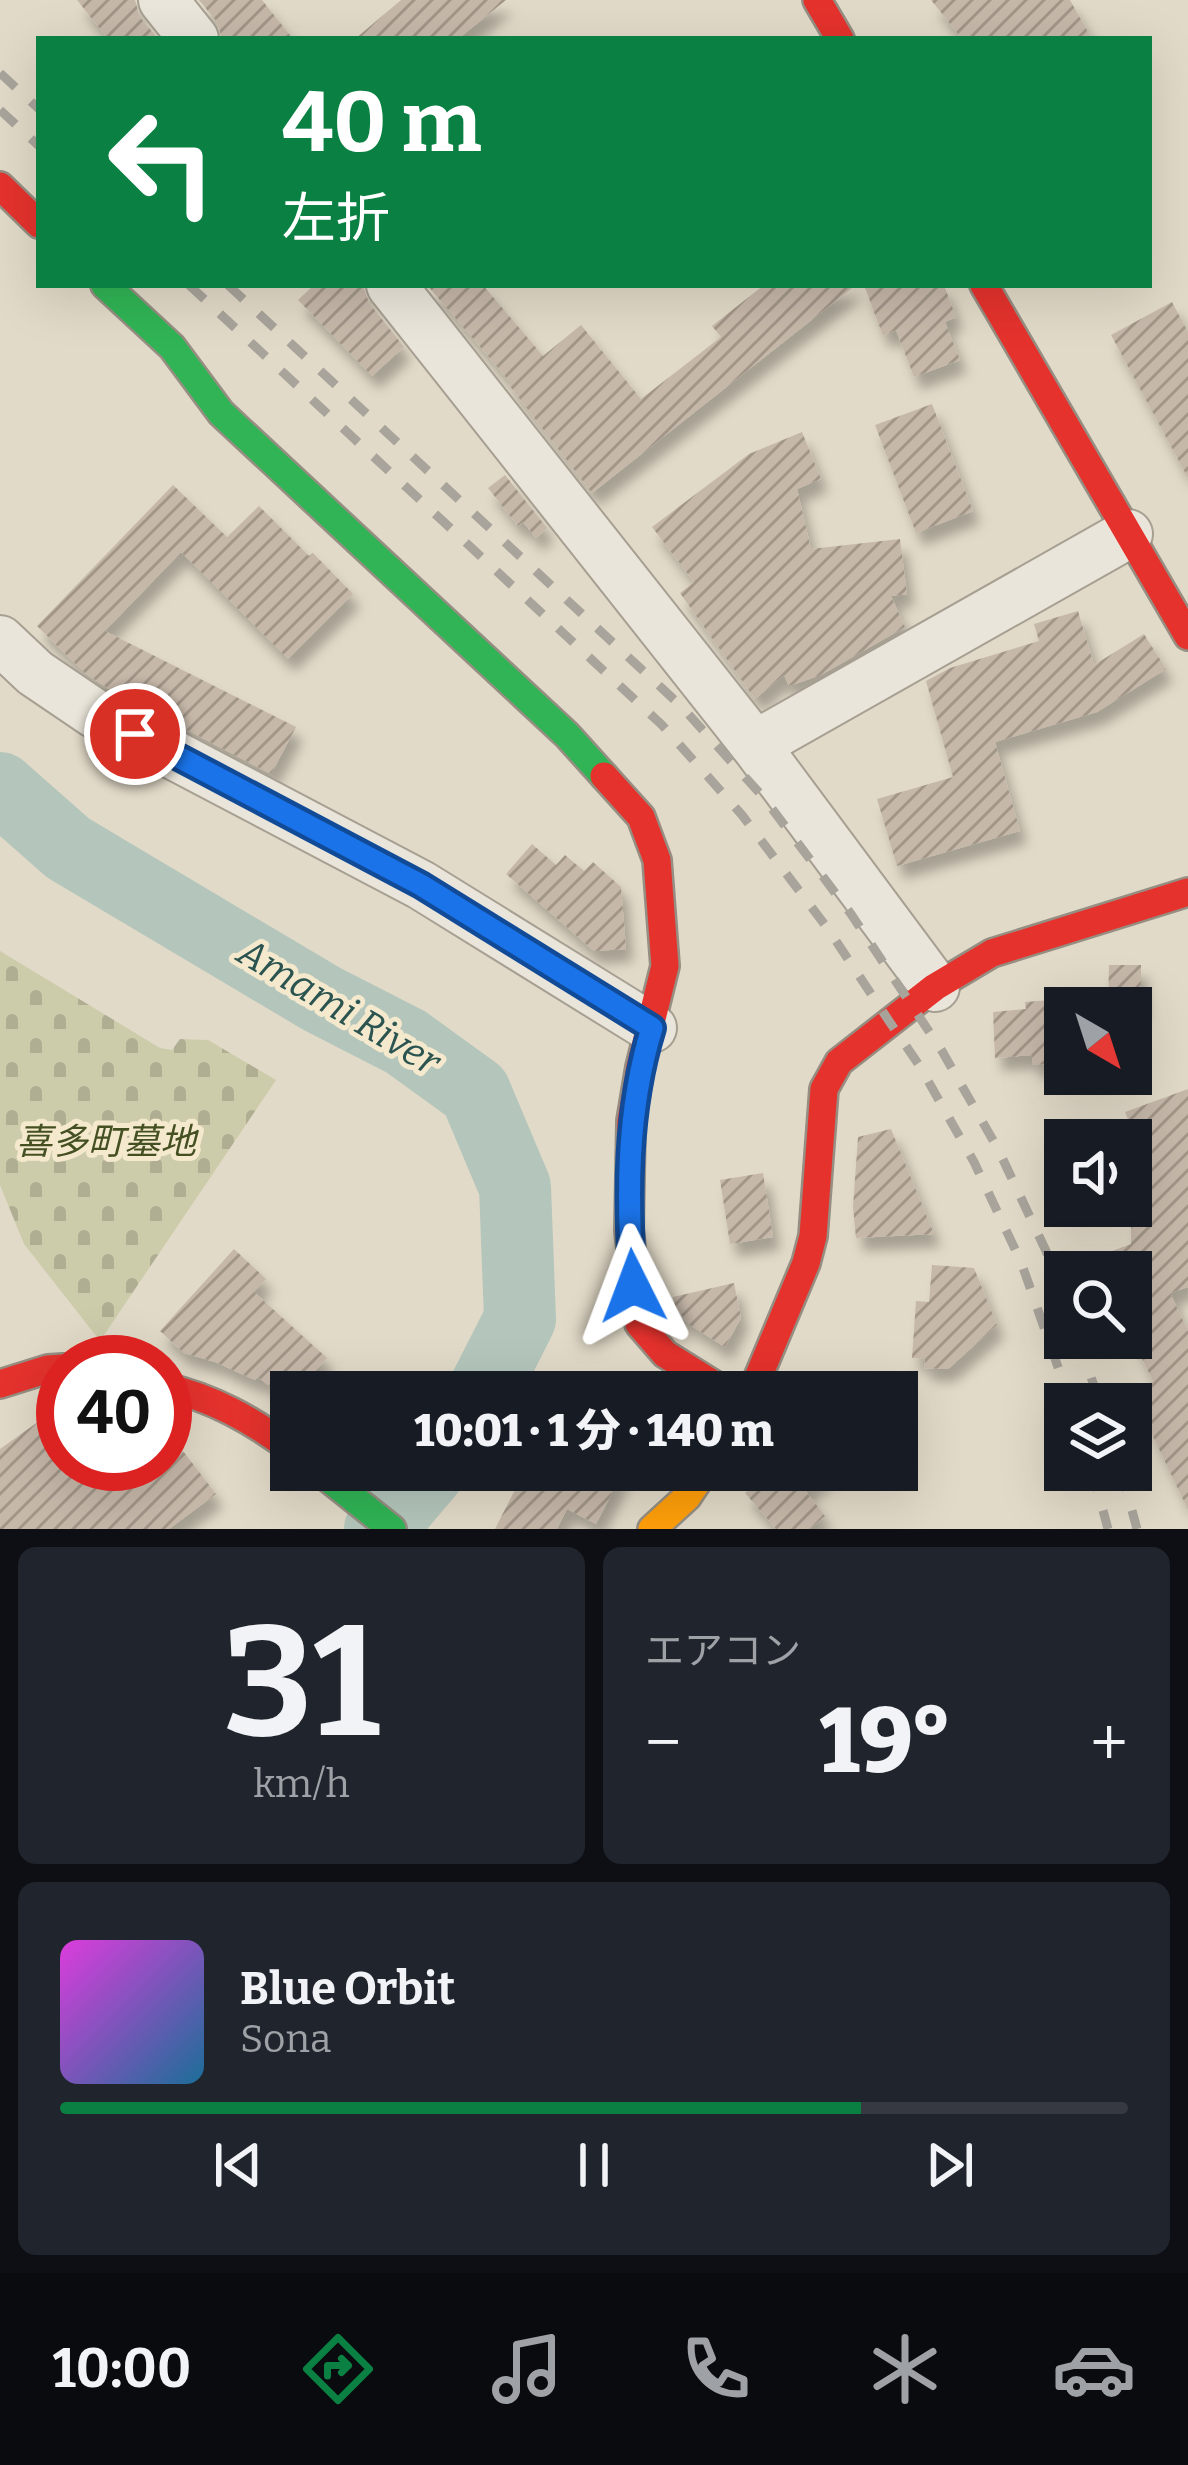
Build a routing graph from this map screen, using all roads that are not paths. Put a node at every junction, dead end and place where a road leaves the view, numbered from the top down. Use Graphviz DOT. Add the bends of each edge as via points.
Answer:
graph roads {
  1 [pos="163,0"];
  2 [pos="817,0"];
  3 [pos="192,36"];
  4 [pos="838,36"];
  5 [pos="0,186"];
  6 [pos="36,221"];
  7 [pos="108,288"];
  8 [pos="393,288"];
  9 [pos="986,288"];
  10 [pos="1129,534"];
  11 [pos="1188,636"];
  12 [pos="0,640"];
  13 [pos="755,745"];
  14 [pos="1188,892"];
  15 [pos="935,987"];
  16 [pos="652,1028"];
  17 [pos="692,1371"];
  18 [pos="761,1371"];
  19 [pos="36,1373"];
  20 [pos="0,1384"];
  21 [pos="192,1393"];
  22 [pos="270,1433"];
  23 [pos="344,1491"];
  24 [pos="691,1491"];
  25 [pos="659,1526"];
  26 [pos="392,1529"];
  1 -- 3 [label="street"];
  2 -- 4 [label="main road"];
  5 -- 6 [label="main road"];
  7 -- 16 [label="main road" via="172,347 221,413 567,735 641,817 663,912 665,966"];
  8 -- 13 [label="street"];
  9 -- 10 [label="main road"];
  10 -- 11 [label="main road"];
  10 -- 13 [label="street"];
  12 -- 16 [label="street" via="94,713 421,885"];
  13 -- 15 [label="street"];
  14 -- 15 [label="main road" via="992,953"];
  15 -- 18 [label="main road" via="839,1062 824,1089 806,1263"];
  16 -- 17 [label="main road" via="631,1121 633,1286 639,1324"];
  19 -- 20 [label="main road"];
  21 -- 22 [label="main road"];
  23 -- 26 [label="main road"];
  24 -- 25 [label="main road"];
}
